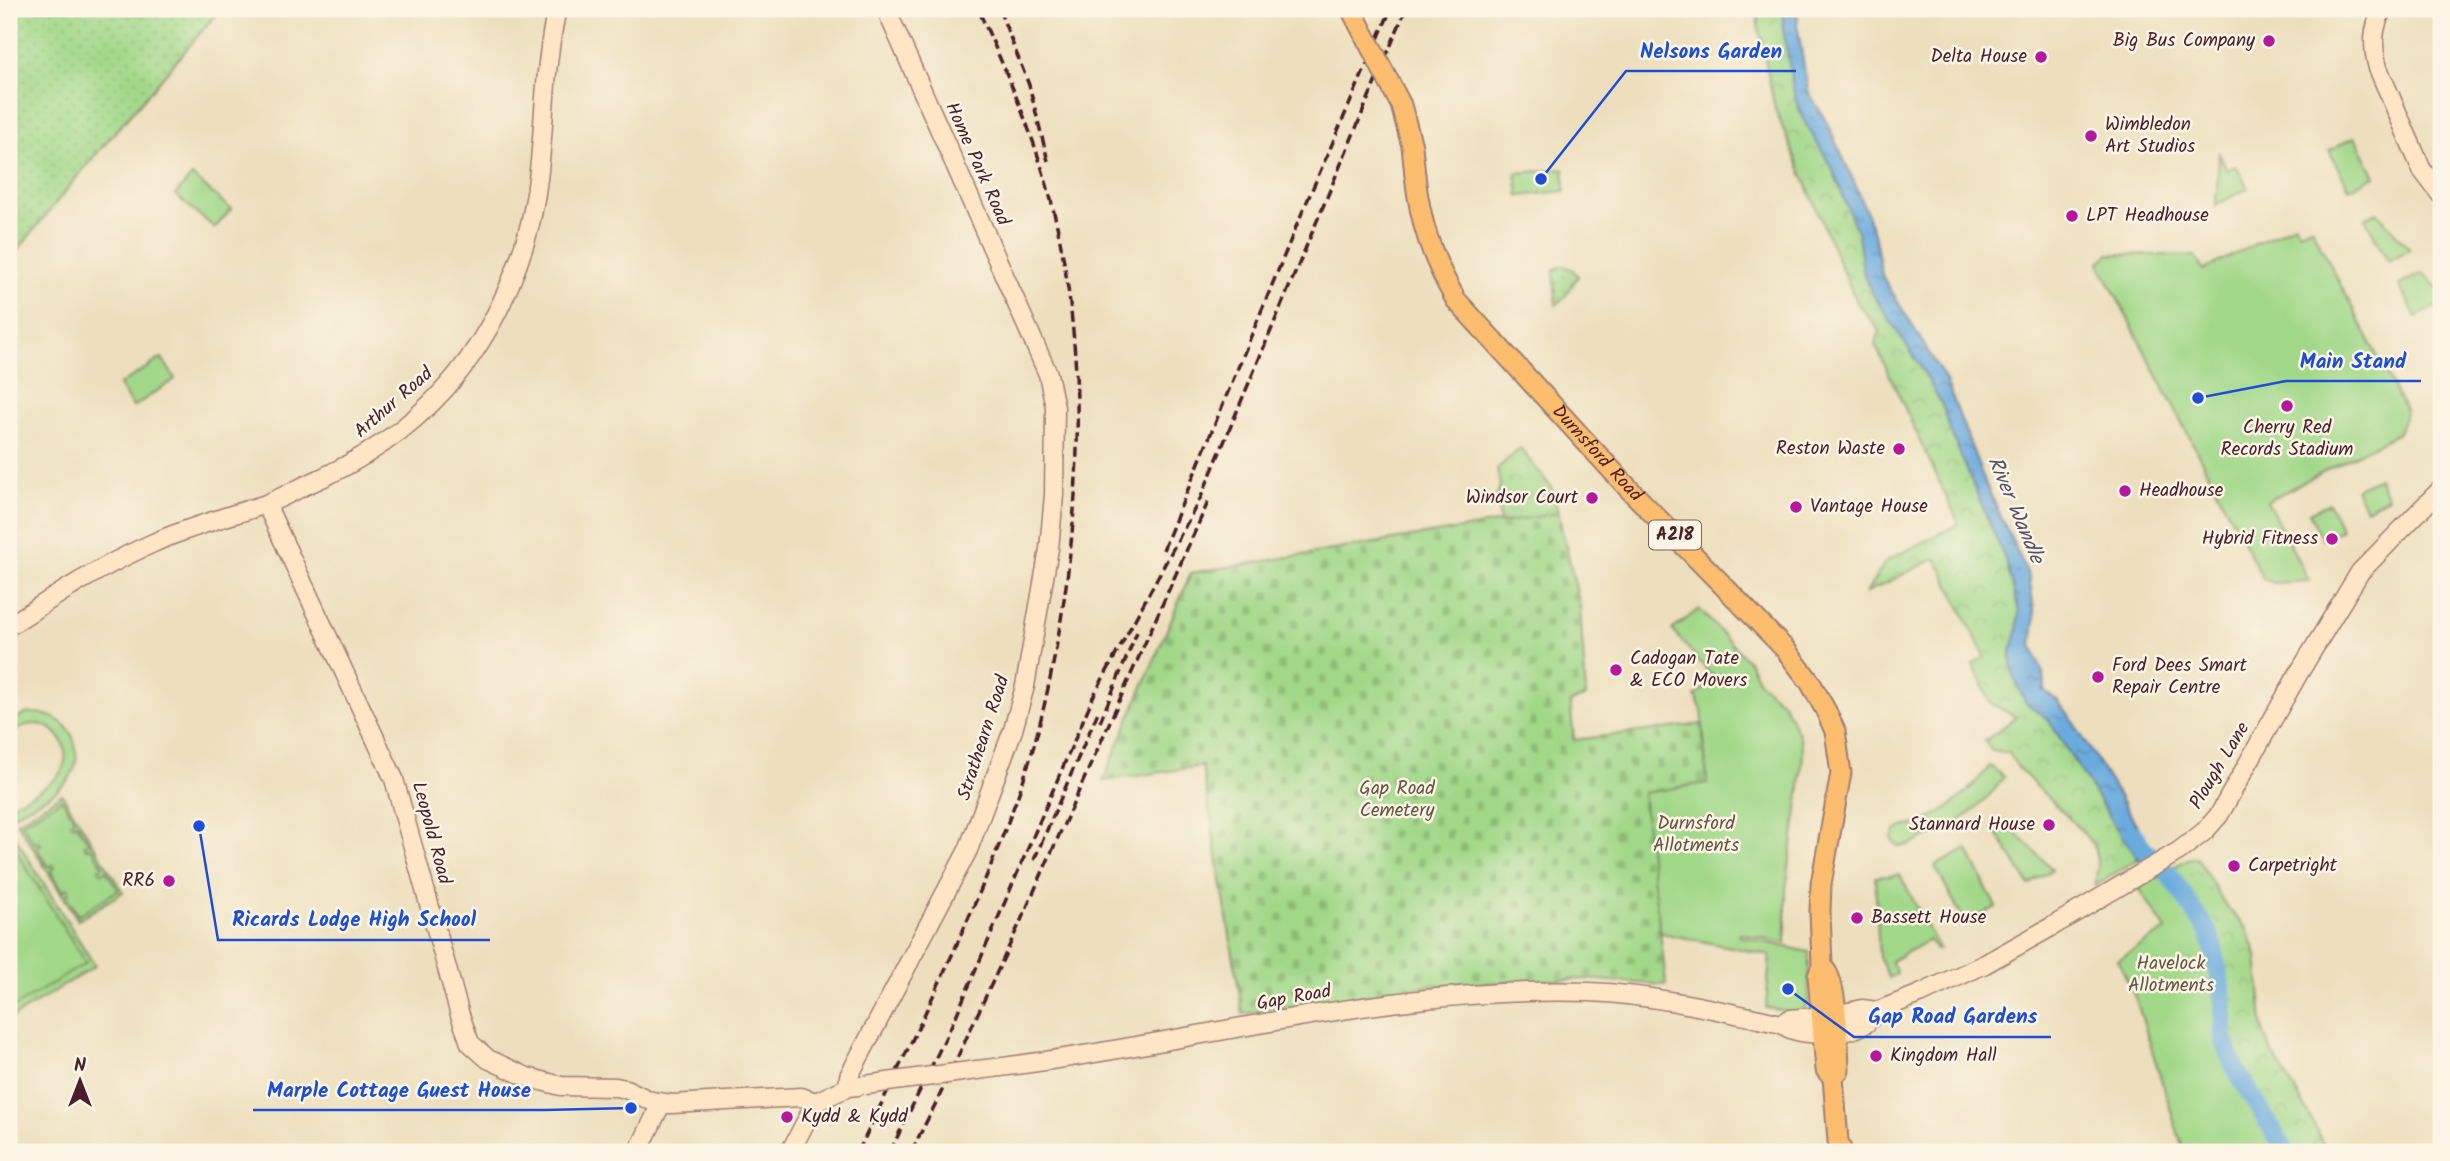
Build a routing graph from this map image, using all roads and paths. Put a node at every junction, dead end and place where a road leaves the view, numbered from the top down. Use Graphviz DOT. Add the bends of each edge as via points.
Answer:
graph roads {
  1 [pos="557,9"];
  2 [pos="886,9"];
  3 [pos="1352,9"];
  4 [pos="2383,9"];
  5 [pos="2441,195"];
  6 [pos="1030,336"];
  7 [pos="2441,489"];
  8 [pos="266,504"];
  9 [pos="9,626"];
  10 [pos="1829,1024"];
  11 [pos="857,1086"];
  12 [pos="816,1102"];
  13 [pos="661,1104"];
  14 [pos="638,1152"];
  15 [pos="790,1152"];
  16 [pos="1842,1152"];
  1 -- 8 [label="street, Arthur Road" via="533,212 515,273 481,343 434,401 370,454"];
  2 -- 6 [label="street, Home Park Road"];
  3 -- 10 [label="main road, Durnsford Road / A218, bridge" via="1401,105 1427,240 1456,300 1784,649 1826,711 1835,731 1841,773 1819,919 1822,967 1829,975"];
  4 -- 5 [label="street" via="2373,36 2378,68 2422,170"];
  6 -- 11 [label="street, Strathearn Road" via="1054,395 1055,448 1049,549 1025,686 968,850 849,1076"];
  7 -- 10 [label="street, Plough Lane" via="2360,572 2221,812 2205,831 2143,873 1984,964 1877,1011 1866,1024"];
  8 -- 9 [label="street, Arthur Road" via="150,544 65,589"];
  8 -- 13 [label="street, Leopold Road" via="394,779 470,1044 488,1059 527,1077 561,1086 626,1088"];
  10 -- 11 [label="street, Gap Road, bridge" via="1790,1019 1782,1024 1627,995 1485,993"];
  10 -- 16 [label="main road, A218" via="1839,1070 1833,1077"];
  11 -- 12 [label="street, Gap Road"];
  12 -- 13 [label="street, Leopold Road" via="801,1097"];
  12 -- 15 [label="street"];
  13 -- 14 [label="street"];
}
